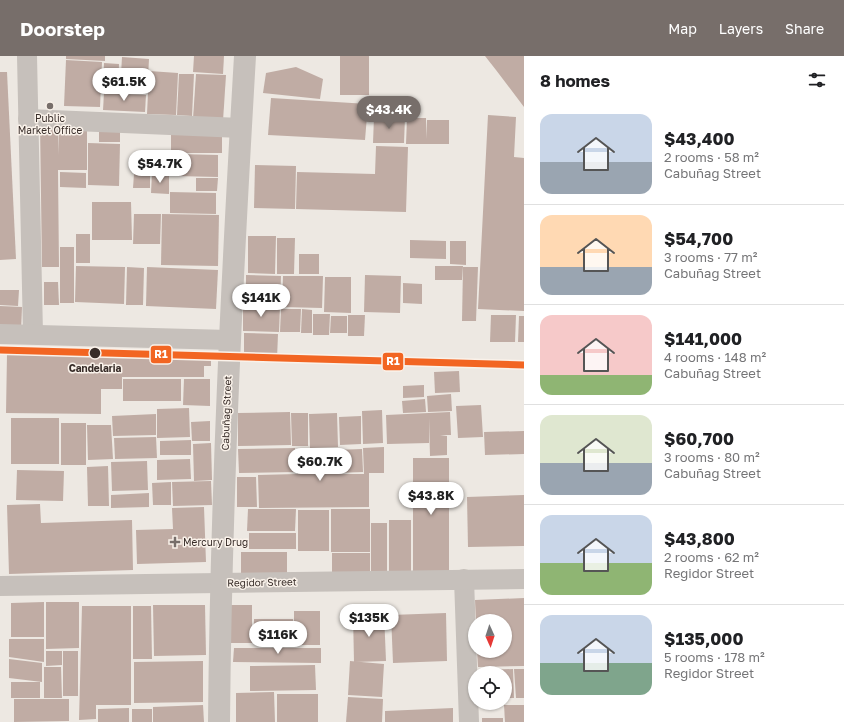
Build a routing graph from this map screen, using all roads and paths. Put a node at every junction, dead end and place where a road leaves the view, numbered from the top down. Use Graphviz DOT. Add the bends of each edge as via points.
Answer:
graph roads {
  1 [pos="27,56"];
  2 [pos="245,56"];
  3 [pos="28,119"];
  4 [pos="241,128"];
  5 [pos="0,334"];
  6 [pos="33,334"];
  7 [pos="229,340"];
  8 [pos="524,579"];
  9 [pos="464,580"];
  10 [pos="220,583"];
  11 [pos="0,586"];
  12 [pos="219,722"];
  13 [pos="469,722"];
  1 -- 3 [label="street"];
  2 -- 4 [label="street, Cabuñag Street"];
  3 -- 4 [label="street"];
  3 -- 6 [label="street"];
  4 -- 7 [label="street, Cabuñag Street"];
  5 -- 6 [label="street"];
  6 -- 7 [label="street"];
  7 -- 10 [label="street, Cabuñag Street"];
  8 -- 9 [label="street, Regidor Street"];
  9 -- 10 [label="street, Regidor Street"];
  9 -- 13 [label="street"];
  10 -- 11 [label="street, Regidor Street"];
  10 -- 12 [label="street, Cabuñag Street"];
}
